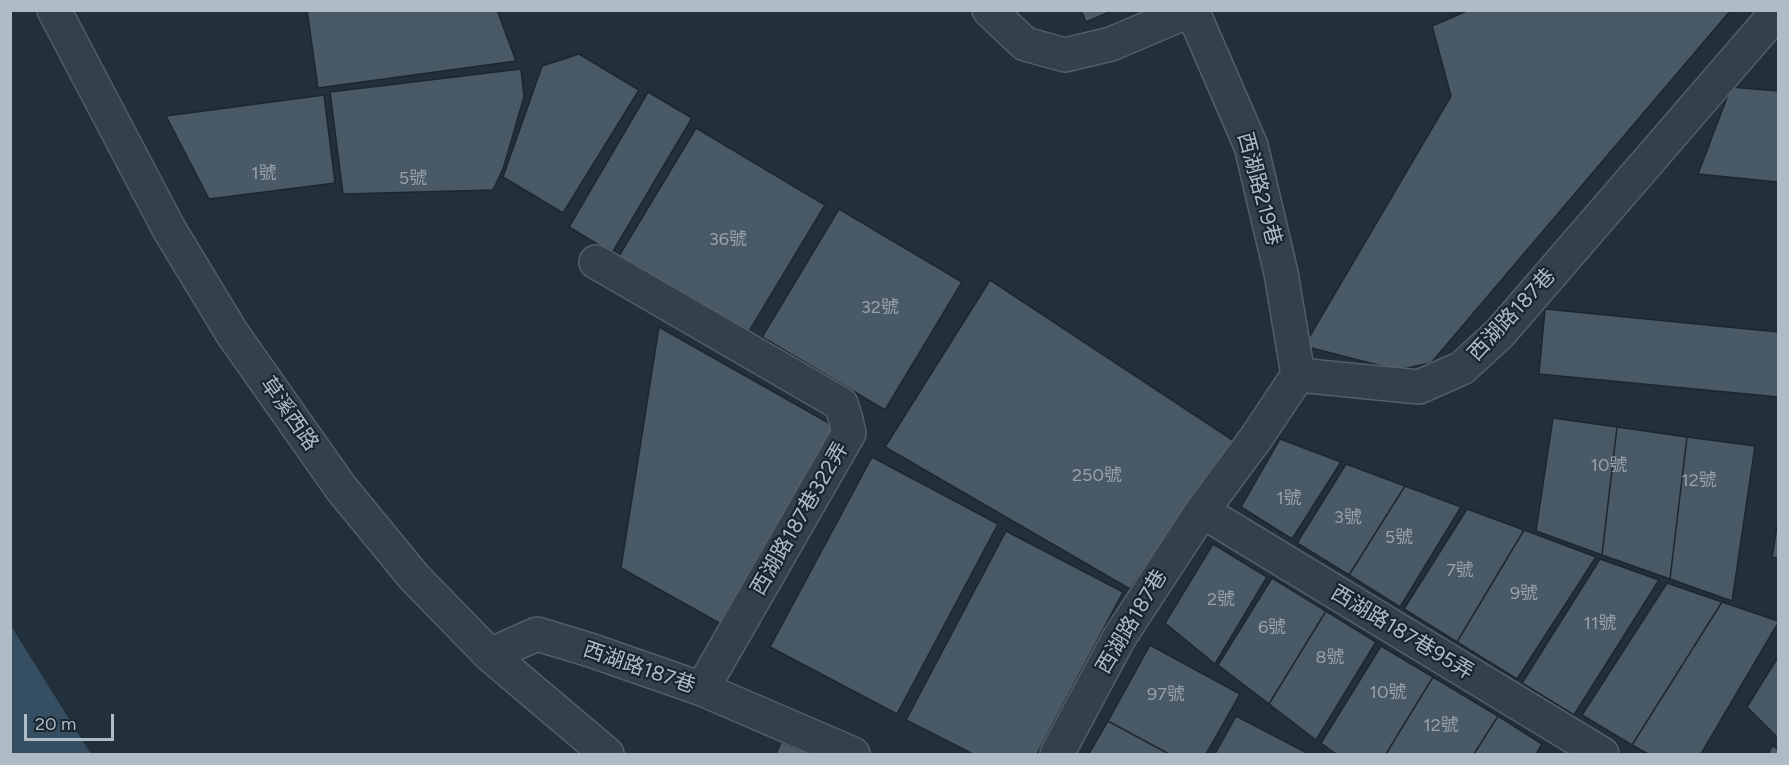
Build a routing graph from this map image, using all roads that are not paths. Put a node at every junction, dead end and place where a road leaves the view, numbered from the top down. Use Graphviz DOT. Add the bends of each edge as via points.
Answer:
graph roads {
  1 [pos="54,10"];
  2 [pos="989,10"];
  3 [pos="1192,10"];
  4 [pos="1779,11"];
  5 [pos="596,262"];
  6 [pos="1298,375"];
  7 [pos="1202,511"];
  8 [pos="490,655"];
  9 [pos="702,689"];
  10 [pos="607,754"];
  11 [pos="853,754"];
  12 [pos="1057,754"];
  13 [pos="1602,754"];
  1 -- 8 [label="street, 草溪西路" via="169,229 232,333 341,488 414,577"];
  2 -- 3 [label="street" via="1025,45 1065,55 1111,44"];
  3 -- 6 [label="street, 西湖路219巷" via="1251,146 1281,273"];
  4 -- 6 [label="street, 西湖路187巷" via="1500,333 1462,368 1419,387"];
  5 -- 9 [label="street, 西湖路187巷322弄" via="841,404 846,420 849,434"];
  6 -- 7 [label="street, 西湖路187巷"];
  7 -- 12 [label="street, 西湖路187巷" via="1119,638"];
  7 -- 13 [label="street, 西湖路187巷95弄"];
  8 -- 9 [label="street, 西湖路187巷" via="537,634"];
  8 -- 10 [label="street, 草溪西路"];
  9 -- 11 [label="street, 西湖路187巷"];
}
